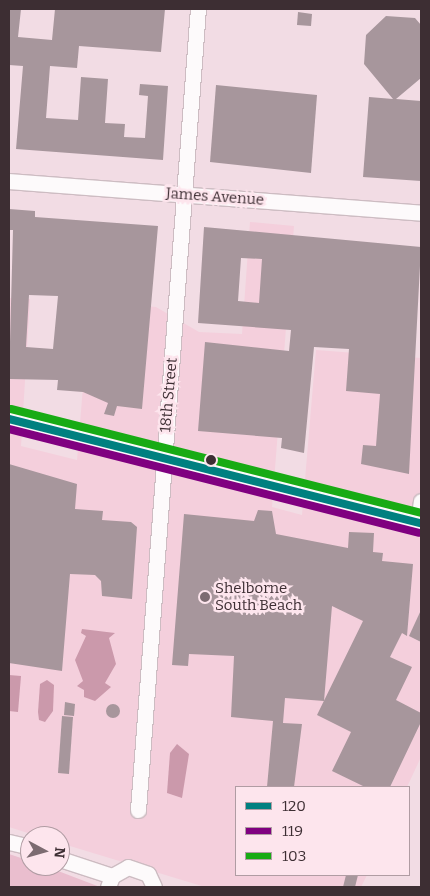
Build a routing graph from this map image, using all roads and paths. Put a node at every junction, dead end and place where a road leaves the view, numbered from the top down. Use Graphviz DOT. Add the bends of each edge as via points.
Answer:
graph roads {
  1 [pos="198,9"];
  2 [pos="9,181"];
  3 [pos="185,194"];
  4 [pos="421,212"];
  5 [pos="9,419"];
  6 [pos="164,458"];
  7 [pos="420,515"];
  8 [pos="138,810"];
  9 [pos="70,864"];
  10 [pos="110,882"];
  11 [pos="154,887"];
  1 -- 3 [label="street, 18th Street"];
  2 -- 3 [label="street, James Avenue"];
  3 -- 4 [label="street, James Avenue"];
  3 -- 6 [label="street, 18th Street"];
  5 -- 6 [label="main road"];
  6 -- 7 [label="main road"];
  6 -- 8 [label="street, 18th Street"];
  9 -- 10 [label="street"];
  10 -- 11 [label="street" via="136,867 148,874"];
}
